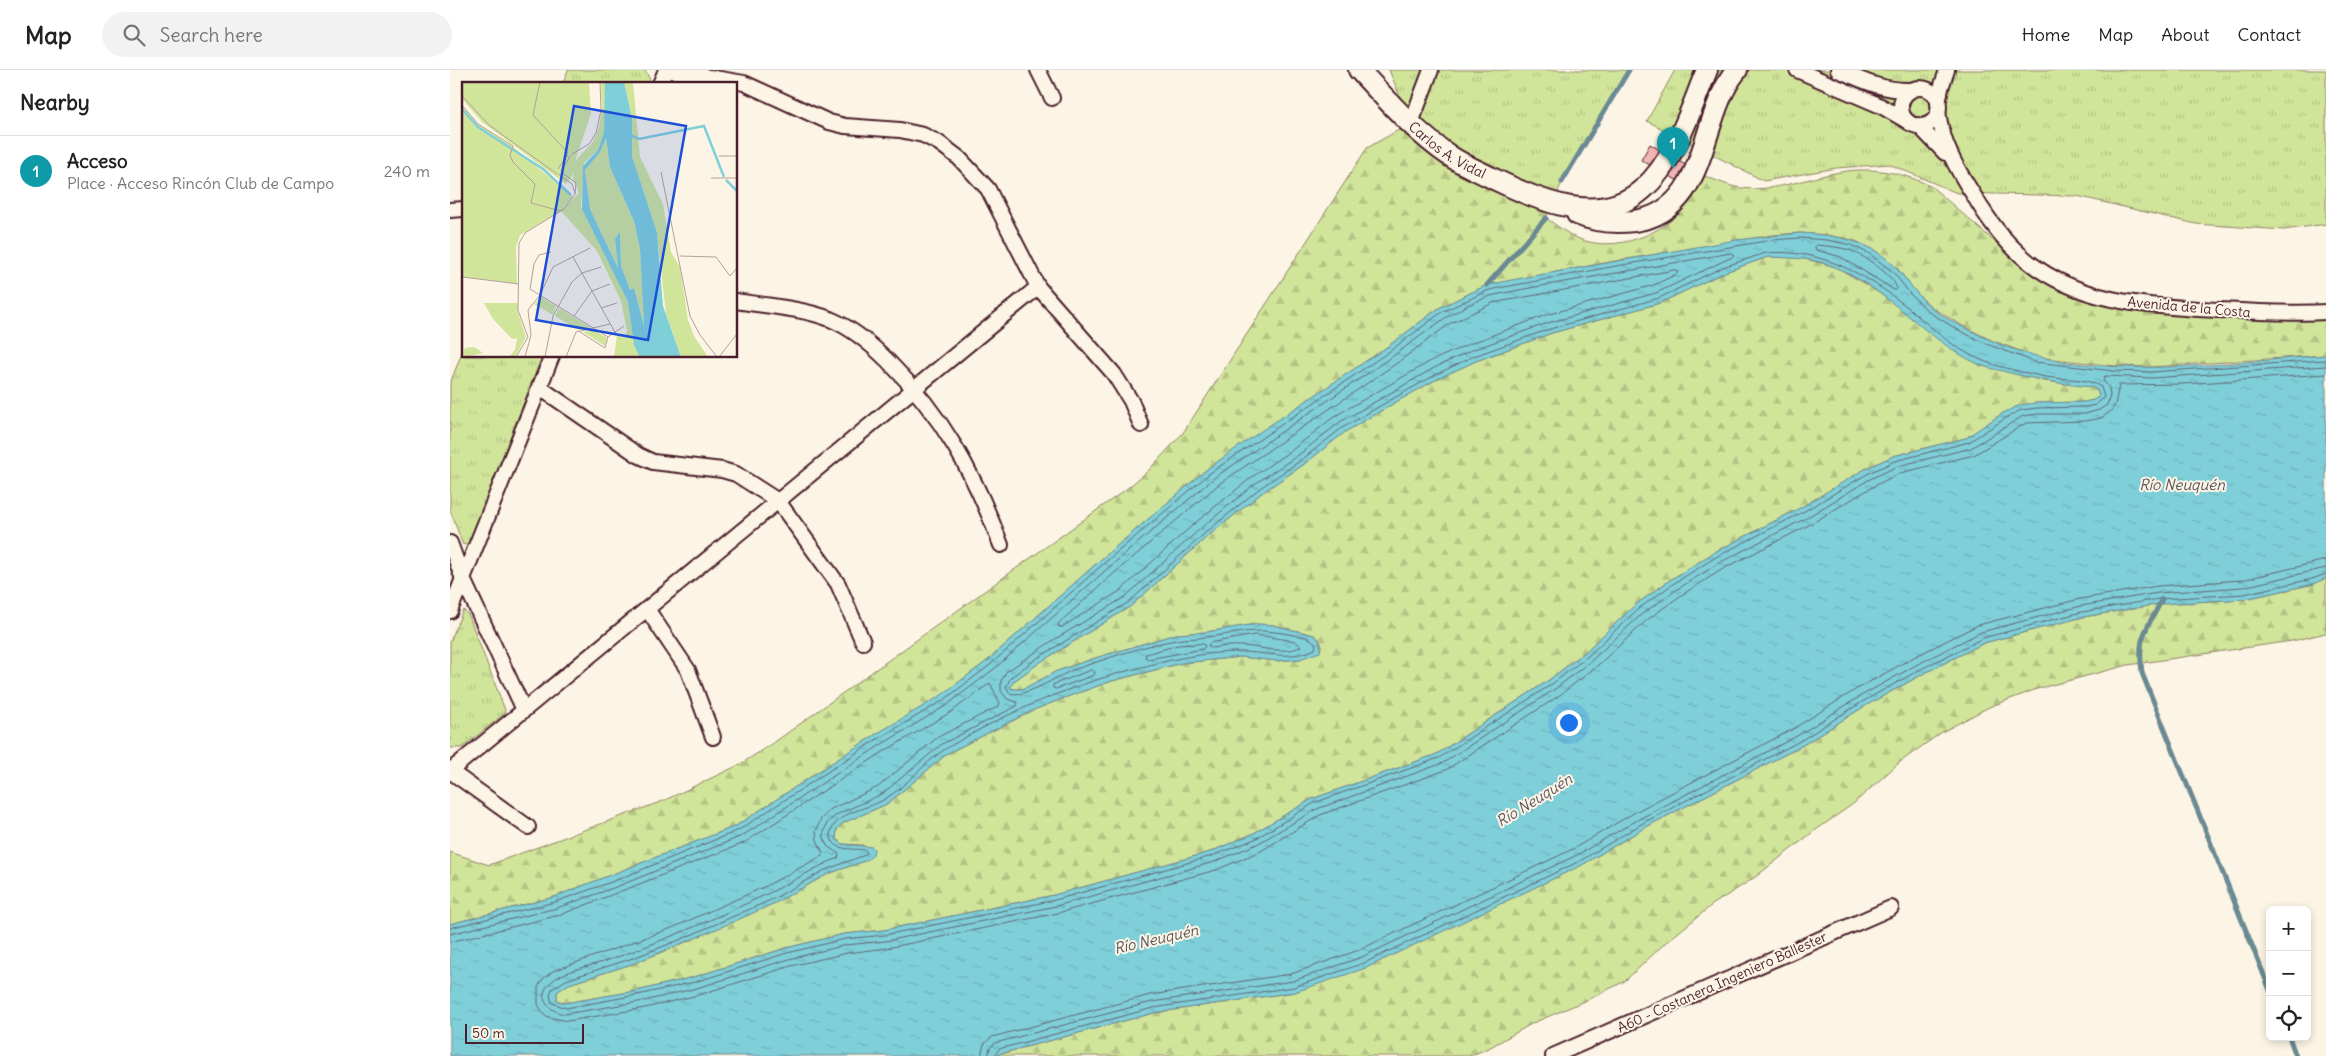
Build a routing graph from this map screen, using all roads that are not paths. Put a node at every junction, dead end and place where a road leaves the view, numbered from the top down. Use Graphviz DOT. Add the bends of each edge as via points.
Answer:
graph roads {
  1 [pos="666,70"];
  2 [pos="1038,70"];
  3 [pos="1359,70"];
  4 [pos="1432,70"];
  5 [pos="1707,70"];
  6 [pos="1737,70"];
  7 [pos="1798,70"];
  8 [pos="1838,70"];
  9 [pos="1942,70"];
  10 [pos="1947,70"];
  11 [pos="661,82"];
  12 [pos="1915,89"];
  13 [pos="1052,98"];
  14 [pos="1938,108"];
  15 [pos="1411,123"];
  16 [pos="1913,123"];
  17 [pos="1958,170"];
  18 [pos="1553,203"];
  19 [pos="1038,287"];
  20 [pos="738,301"];
  21 [pos="2326,312"];
  22 [pos="551,358"];
  23 [pos="539,388"];
  24 [pos="915,388"];
  25 [pos="1141,425"];
  26 [pos="778,501"];
  27 [pos="450,543"];
  28 [pos="1001,545"];
  29 [pos="463,579"];
  30 [pos="647,608"];
  31 [pos="450,611"];
  32 [pos="863,642"];
  33 [pos="524,710"];
  34 [pos="713,737"];
  35 [pos="450,771"];
  36 [pos="528,827"];
  37 [pos="1891,908"];
  38 [pos="1553,1056"];
  1 -- 11 [label="street"];
  1 -- 19 [label="street" via="744,83 829,122 900,130 939,143 973,170 988,189"];
  2 -- 13 [label="street"];
  3 -- 15 [label="street, Carlos A. Vidal"];
  4 -- 15 [label="street"];
  5 -- 18 [label="street" via="1676,142 1657,174 1642,190 1608,206 1579,208"];
  6 -- 18 [label="street" via="1719,100 1691,178 1671,206 1649,218 1614,222 1582,216"];
  7 -- 16 [label="street, Avenida de la Costa"];
  8 -- 12 [label="street" via="1883,88"];
  9 -- 12 [label="street"];
  10 -- 14 [label="street"];
  12 -- 14 [label="street" via="1923,88 1933,94"];
  12 -- 16 [label="street" via="1901,104 1901,110"];
  14 -- 16 [label="street" via="1929,123"];
  14 -- 17 [label="street, Avenida de la Costa" via="1942,134"];
  15 -- 18 [label="street, Carlos A. Vidal" via="1458,161 1528,195"];
  16 -- 17 [label="street, Avenida de la Costa" via="1934,140"];
  17 -- 21 [label="street, Avenida de la Costa" via="1991,221 2022,256 2050,276 2081,290 2158,307"];
  19 -- 24 [label="street"];
  19 -- 25 [label="street" via="1114,374"];
  20 -- 24 [label="street" via="830,319 848,328 878,352"];
  22 -- 23 [label="street"];
  23 -- 26 [label="street" via="646,459 736,474"];
  23 -- 29 [label="street"];
  24 -- 26 [label="street"];
  24 -- 28 [label="street" via="970,472"];
  26 -- 30 [label="street"];
  26 -- 32 [label="street" via="838,584"];
  27 -- 29 [label="street"];
  29 -- 31 [label="street"];
  29 -- 33 [label="street"];
  30 -- 33 [label="street"];
  30 -- 34 [label="street" via="688,670"];
  33 -- 35 [label="street"];
  35 -- 36 [label="street"];
  37 -- 38 [label="street, A60 - Costanera Ingeniero Ballester"];
}
